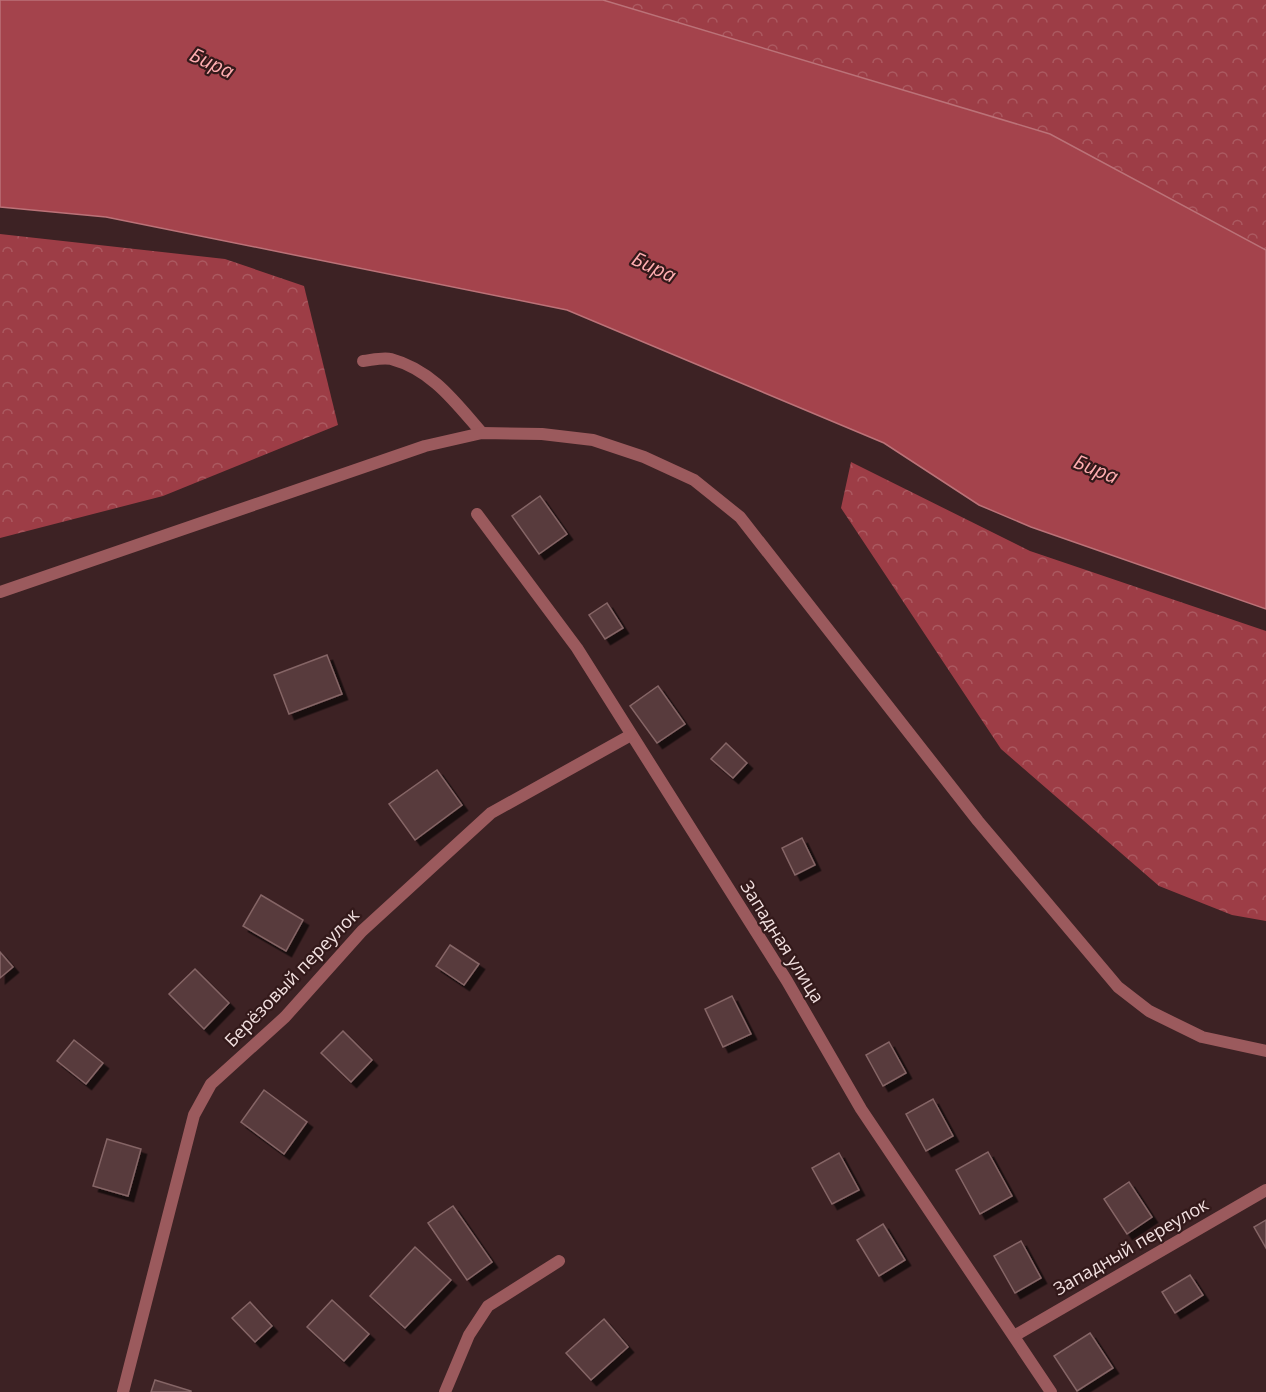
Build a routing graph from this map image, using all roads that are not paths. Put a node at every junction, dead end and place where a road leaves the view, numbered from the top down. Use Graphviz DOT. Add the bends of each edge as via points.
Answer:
graph roads {
  1 [pos="363,361"];
  2 [pos="482,432"];
  3 [pos="477,514"];
  4 [pos="0,592"];
  5 [pos="632,735"];
  6 [pos="1266,1051"];
  7 [pos="1266,1190"];
  8 [pos="559,1261"];
  9 [pos="1014,1336"];
  10 [pos="123,1392"];
  11 [pos="445,1392"];
  12 [pos="1051,1392"];
  1 -- 2 [label="street" via="389,359 426,374"];
  2 -- 4 [label="street" via="425,446"];
  2 -- 6 [label="street" via="593,440 694,480 740,517 978,821 1118,987 1149,1011 1202,1037"];
  3 -- 5 [label="street, Западная улица" via="578,648"];
  5 -- 9 [label="street, Западная улица" via="787,981 861,1110"];
  5 -- 10 [label="street, Берёзовый переулок" via="491,813 362,931 285,1017 212,1084 194,1115"];
  7 -- 9 [label="street, Западный переулок"];
  8 -- 11 [label="street" via="488,1306 470,1335"];
  9 -- 12 [label="street, Западная улица"];
}
